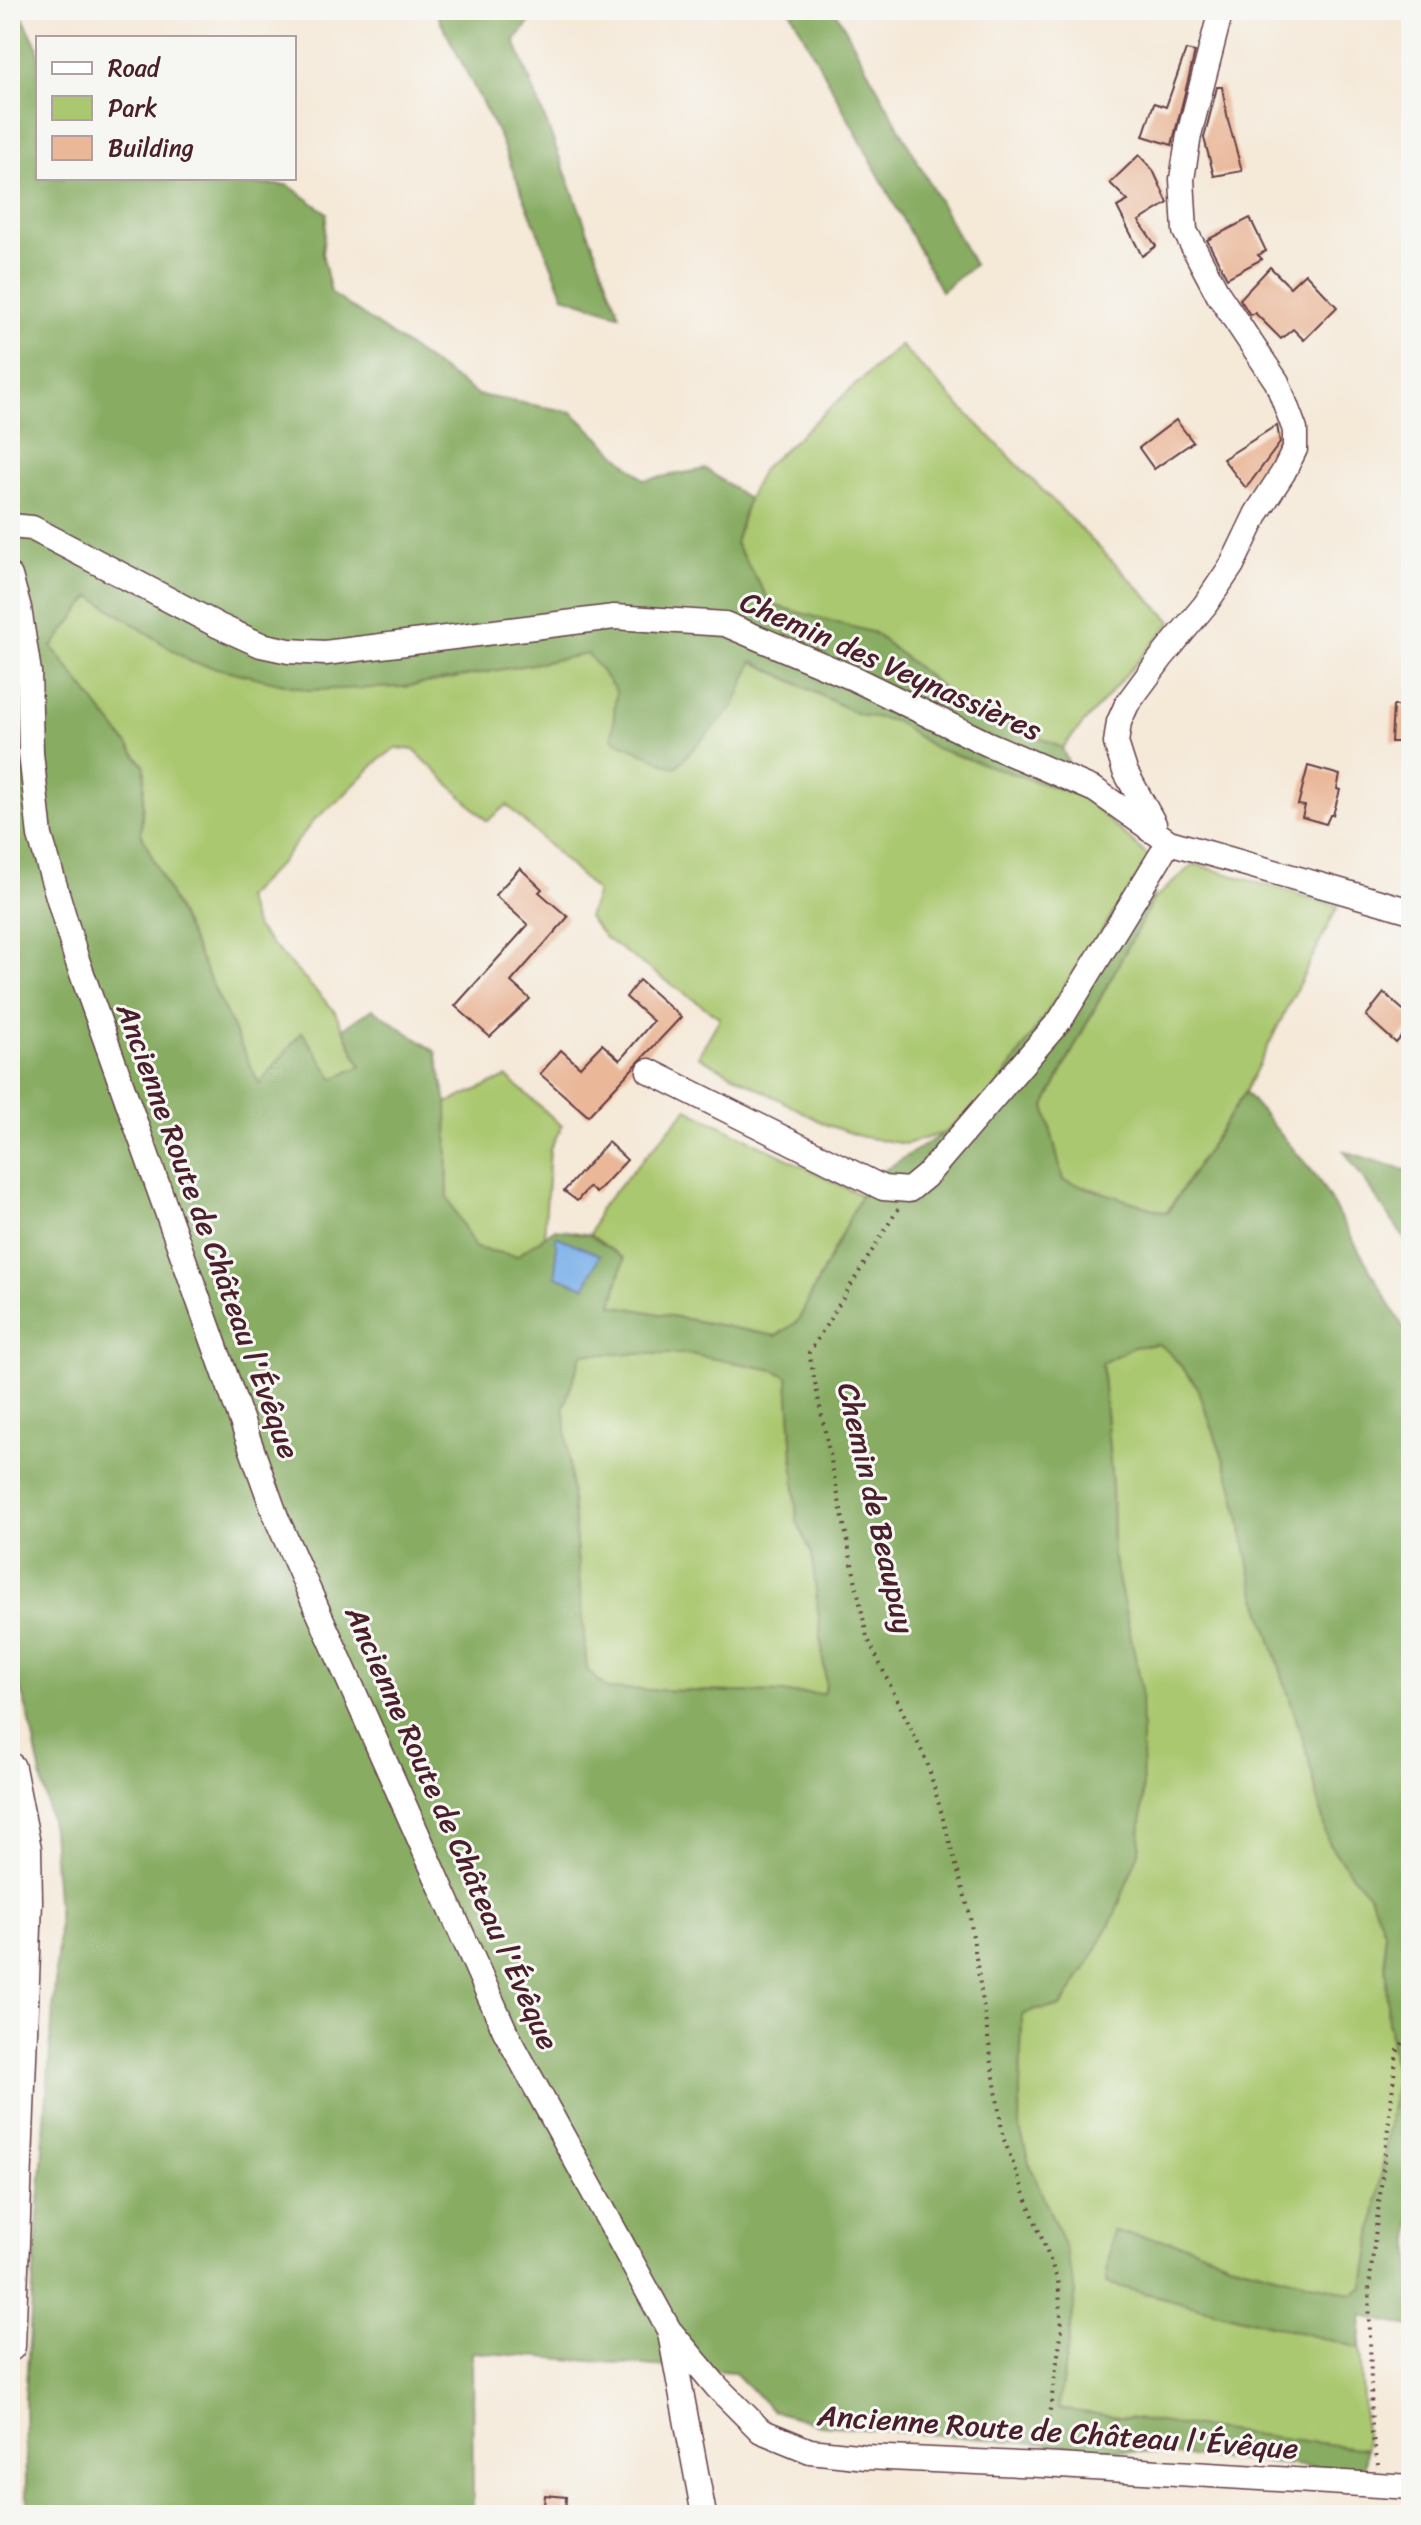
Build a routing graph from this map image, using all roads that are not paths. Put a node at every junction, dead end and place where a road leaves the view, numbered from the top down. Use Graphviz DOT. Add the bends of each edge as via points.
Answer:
graph roads {
  1 [pos="1221,10"];
  2 [pos="10,526"];
  3 [pos="10,576"];
  4 [pos="1160,836"];
  5 [pos="1411,911"];
  6 [pos="649,1071"];
  7 [pos="10,1768"];
  8 [pos="669,2330"];
  9 [pos="10,2346"];
  10 [pos="1411,2487"];
  11 [pos="704,2515"];
  1 -- 4 [label="street" via="1189,135 1182,179 1185,231 1218,294 1277,382 1295,430 1295,449 1232,565 1127,704 1119,722 1116,743 1125,771"];
  2 -- 4 [label="street, Chemin des Veynassières" via="32,528 219,626 289,651 325,653 614,617 725,624 1095,790"];
  3 -- 8 [label="street, Ancienne Route de Château l'Évêque" via="29,672 40,836 81,972 276,1517 505,2031"];
  4 -- 5 [label="street, Chemin des Veynassières"];
  4 -- 6 [label="street" via="1061,1019 909,1190 883,1188"];
  7 -- 9 [label="main road" via="26,1849 27,1901"];
  8 -- 10 [label="street, Ancienne Route de Château l'Évêque" via="761,2431 810,2451"];
  8 -- 11 [label="street"];
}
